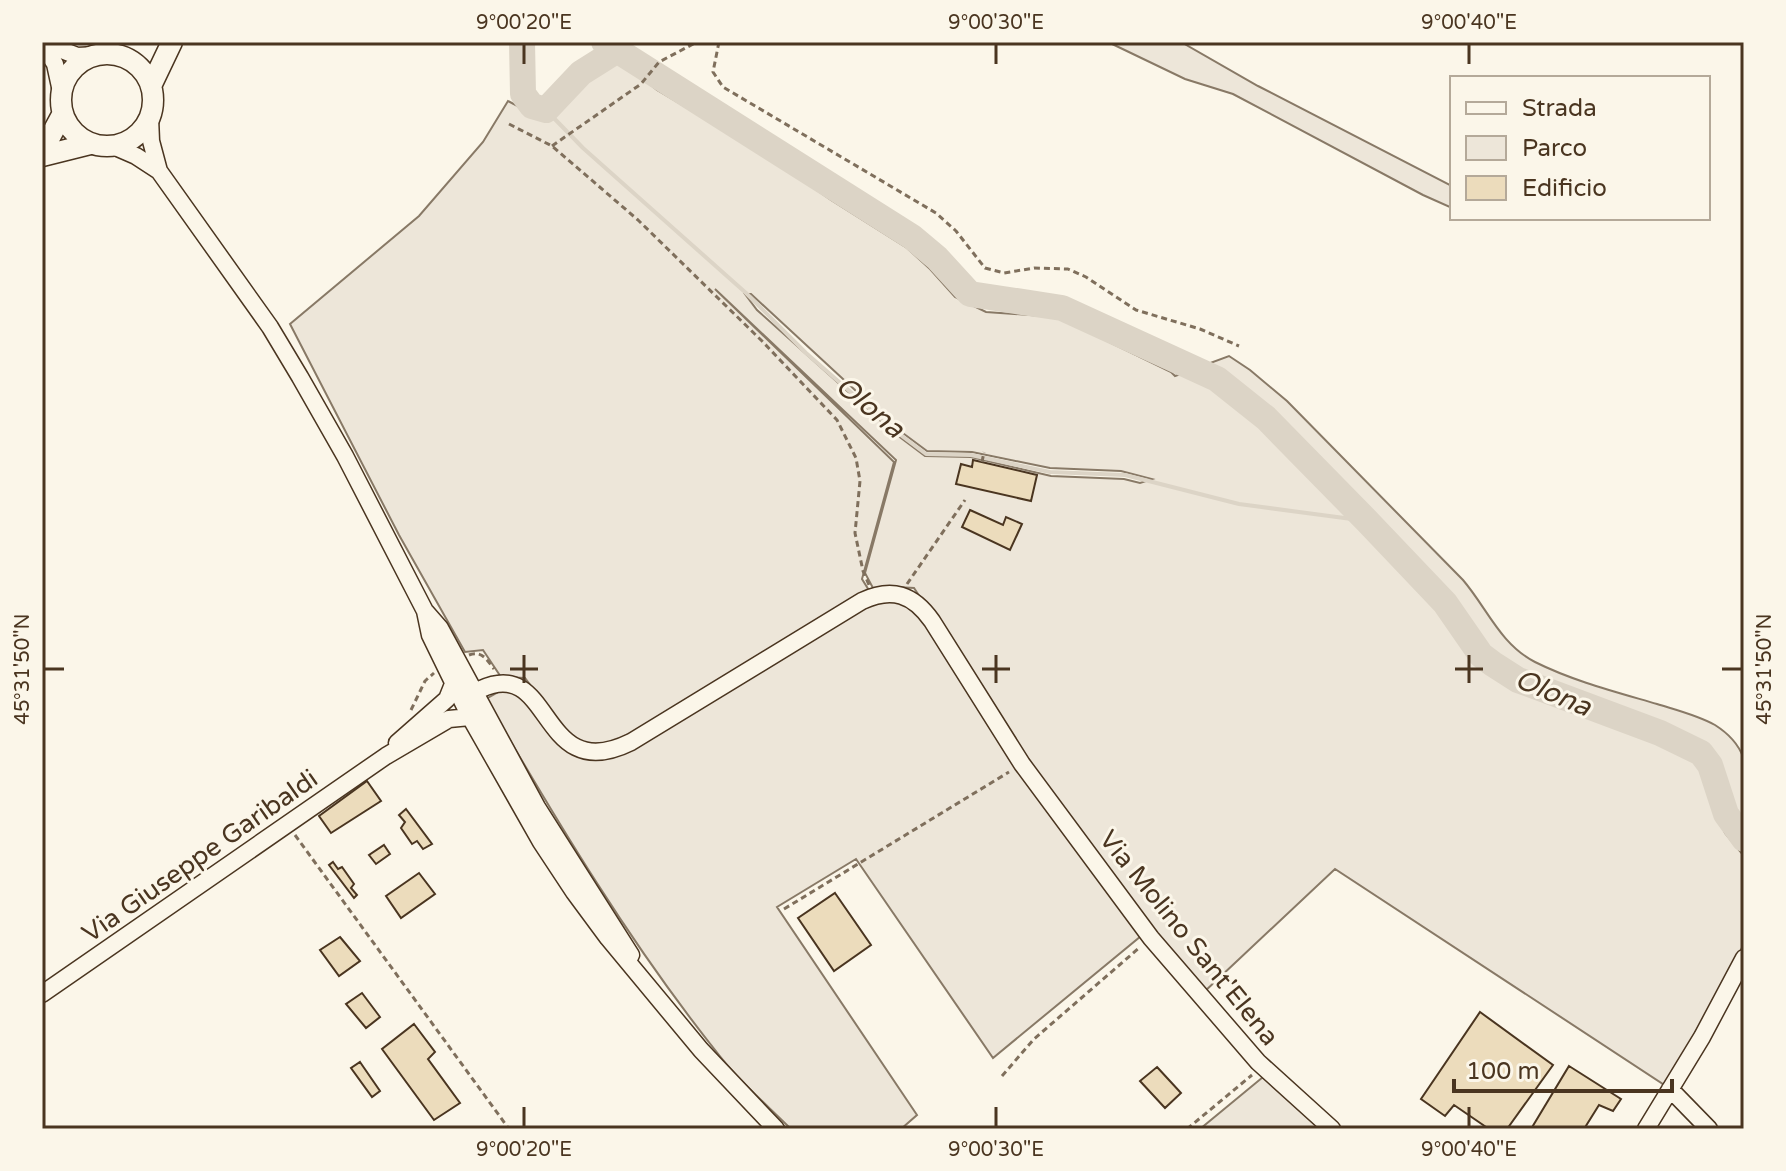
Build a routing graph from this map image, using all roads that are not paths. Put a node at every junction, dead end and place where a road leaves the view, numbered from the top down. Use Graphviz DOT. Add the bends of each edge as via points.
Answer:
graph roads {
  1 [pos="42,43"];
  2 [pos="98,55"];
  3 [pos="129,58"];
  4 [pos="151,86"];
  5 [pos="62,104"];
  6 [pos="150,118"];
  7 [pos="90,144"];
  8 [pos="113,146"];
  9 [pos="42,154"];
  10 [pos="159,171"];
  11 [pos="425,611"];
  12 [pos="481,689"];
  13 [pos="453,692"];
  14 [pos="470,717"];
  15 [pos="386,756"];
  16 [pos="580,872"];
  17 [pos="1744,958"];
  18 [pos="642,976"];
  19 [pos="42,994"];
  20 [pos="1670,1089"];
  21 [pos="776,1129"];
  22 [pos="1332,1129"];
  23 [pos="1646,1129"];
  24 [pos="1709,1129"];
  1 -- 2 [label="street" via="77,56"];
  1 -- 5 [label="street" via="55,64"];
  2 -- 3 [label="main road"];
  2 -- 5 [label="main road" via="75,68"];
  3 -- 4 [label="main road"];
  3 -- 4 [label="main road" via="172,42"];
  4 -- 6 [label="main road"];
  5 -- 7 [label="main road" via="75,134"];
  5 -- 9 [label="main road"];
  6 -- 8 [label="main road" via="130,141"];
  6 -- 10 [label="street"];
  7 -- 8 [label="main road"];
  7 -- 9 [label="main road"];
  8 -- 10 [label="street"];
  10 -- 11 [label="street" via="307,388"];
  11 -- 13 [label="street"];
  11 -- 16 [label="street" via="440,628 531,795"];
  12 -- 22 [label="street, Via Molino Sant'Elena" via="501,682 516,684 560,736 577,748 616,750 875,595 901,594 932,621 1022,764 1151,938 1262,1066"];
  13 -- 14 [label="street"];
  13 -- 15 [label="street, Via Giuseppe Garibaldi"];
  13 -- 16 [label="street" via="467,696 534,818"];
  14 -- 15 [label="street, Via Giuseppe Garibaldi" via="449,719"];
  14 -- 18 [label="street" via="574,892"];
  15 -- 19 [label="street, Via Giuseppe Garibaldi"];
  16 -- 18 [label="street"];
  17 -- 20 [label="street"];
  18 -- 21 [label="street" via="701,1050"];
  20 -- 23 [label="street"];
  20 -- 24 [label="street"];
}
